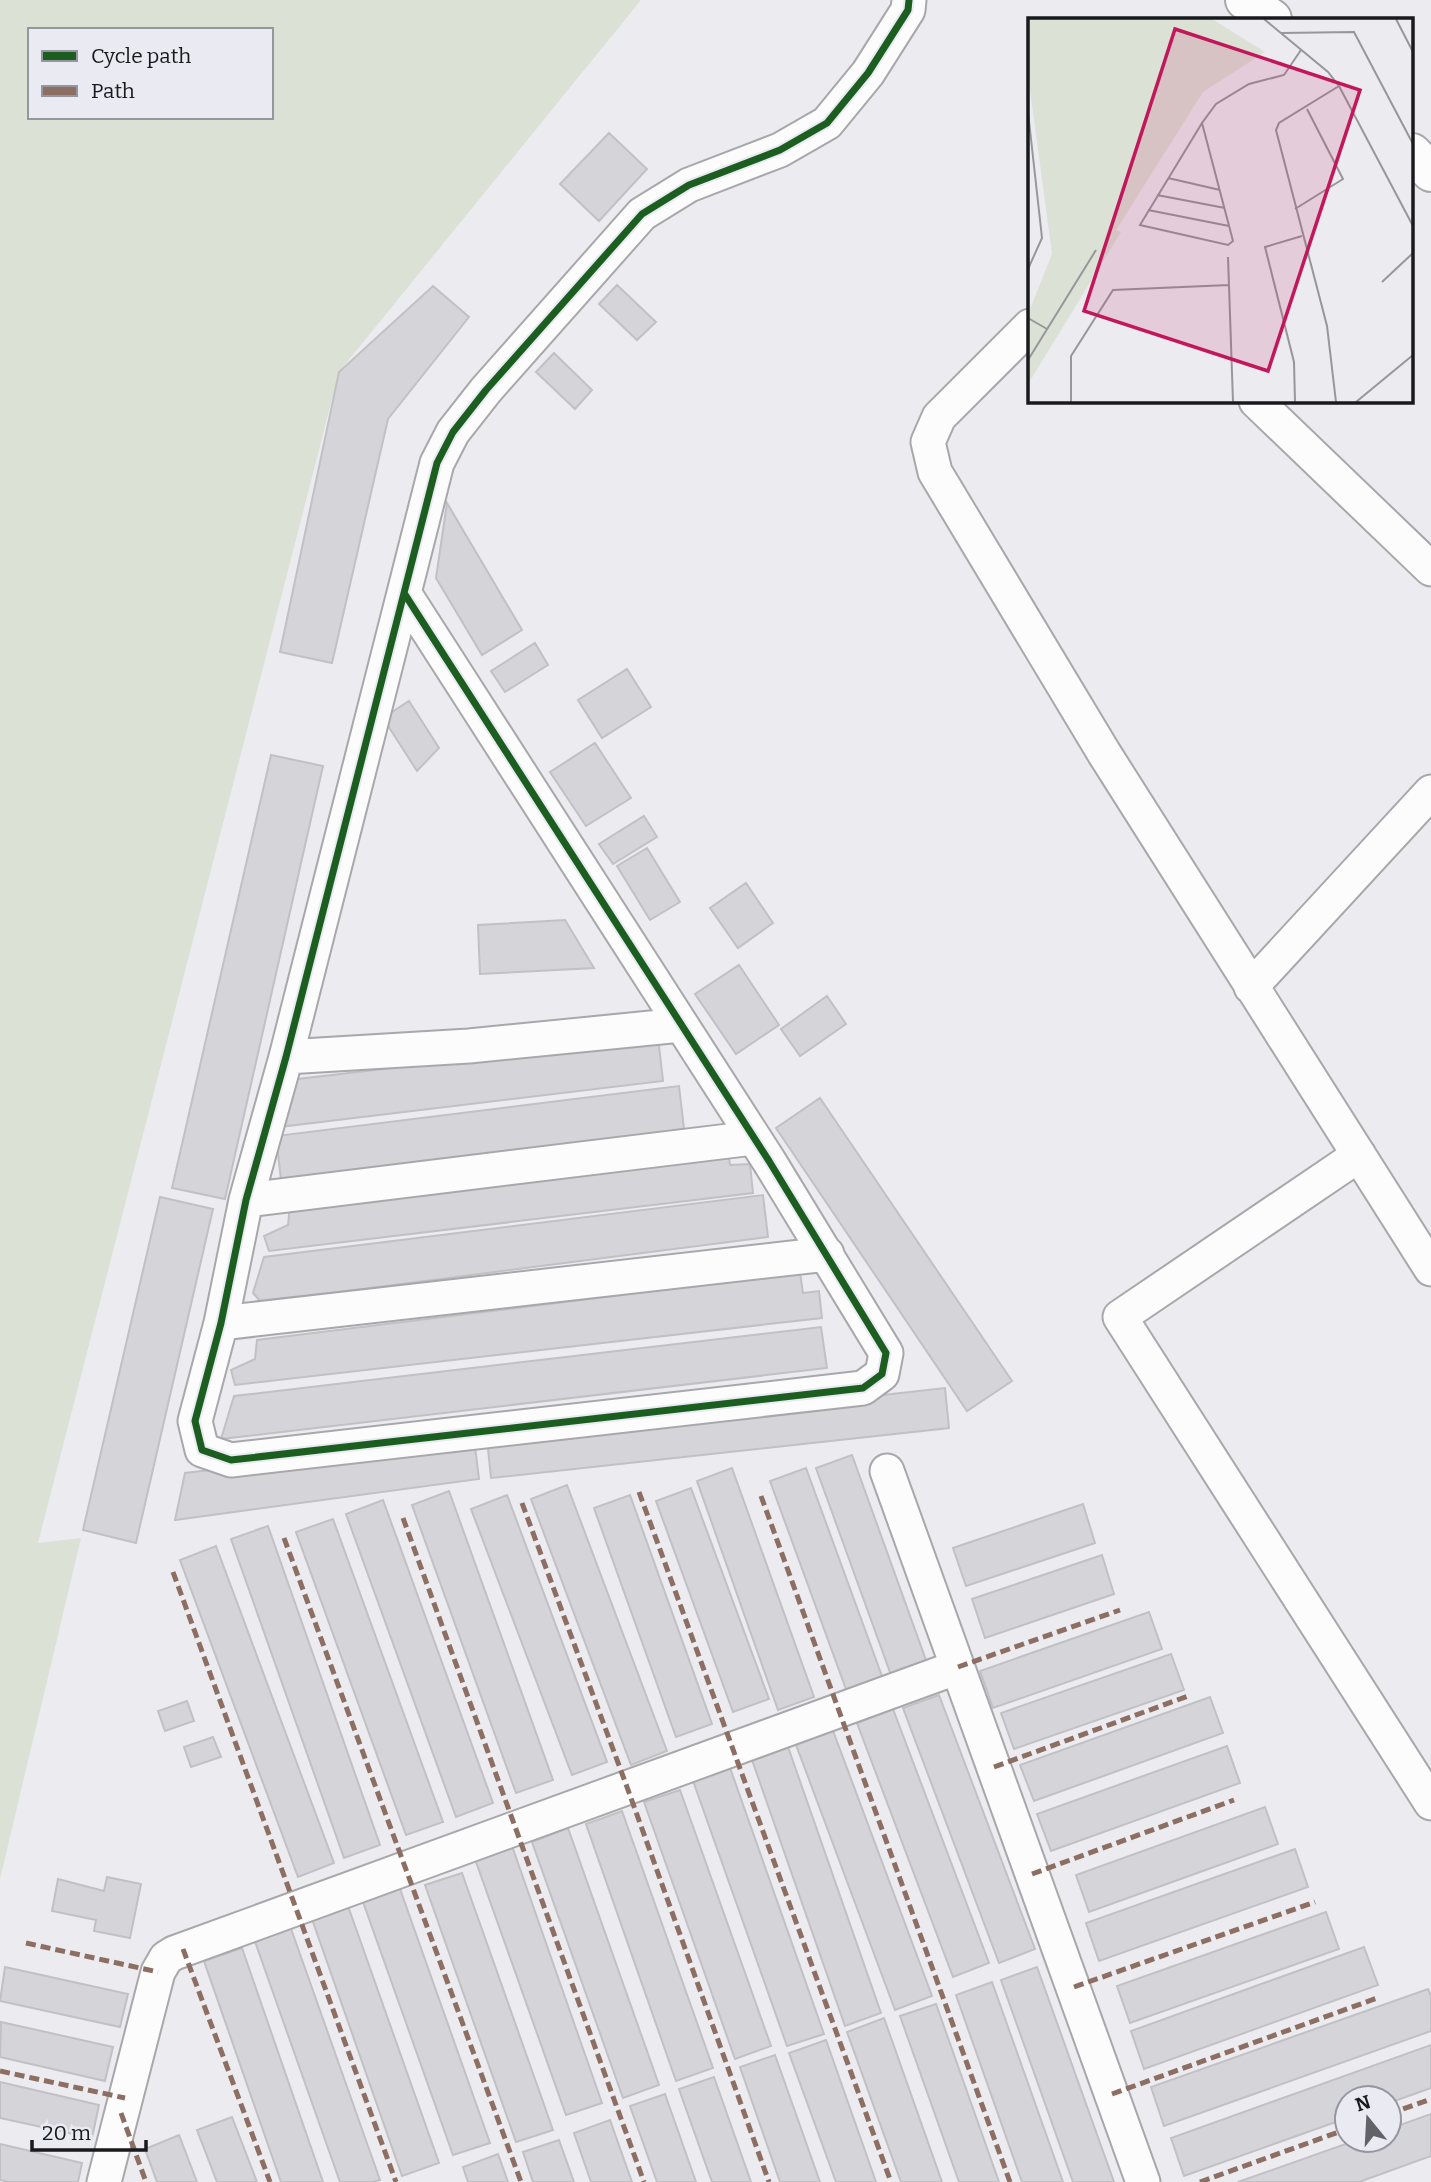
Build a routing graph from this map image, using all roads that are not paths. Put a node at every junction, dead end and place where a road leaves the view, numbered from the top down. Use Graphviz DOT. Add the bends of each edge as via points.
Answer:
graph roads {
  1 [pos="909,0"];
  2 [pos="1245,0"];
  3 [pos="1271,18"];
  4 [pos="1414,155"];
  5 [pos="1431,172"];
  6 [pos="1028,329"];
  7 [pos="1257,402"];
  8 [pos="1431,569"];
  9 [pos="404,593"];
  10 [pos="1431,792"];
  11 [pos="1251,987"];
  12 [pos="681,1025"];
  13 [pos="286,1057"];
  14 [pos="753,1138"];
  15 [pos="1359,1155"];
  16 [pos="246,1200"];
  17 [pos="827,1254"];
  18 [pos="1431,1269"];
  19 [pos="221,1323"];
  20 [pos="887,1471"];
  21 [pos="958,1667"];
  22 [pos="1431,1803"];
  23 [pos="104,2182"];
  24 [pos="1143,2182"];
  1 -- 9 [label="street" via="908,10 868,73 827,123 779,150 689,185 642,214 486,390 453,432 437,463"];
  2 -- 3 [label="street"];
  4 -- 5 [label="street"];
  6 -- 11 [label="street" via="939,417 928,442 935,472"];
  7 -- 8 [label="street"];
  9 -- 12 [label="street"];
  9 -- 13 [label="street"];
  10 -- 11 [label="street"];
  11 -- 15 [label="street"];
  12 -- 13 [label="street" via="469,1046"];
  12 -- 14 [label="street"];
  13 -- 16 [label="street"];
  14 -- 16 [label="street"];
  14 -- 17 [label="street"];
  15 -- 18 [label="street"];
  15 -- 22 [label="street" via="1120,1317"];
  16 -- 19 [label="street"];
  17 -- 19 [label="street"];
  17 -- 19 [label="street" via="886,1353 882,1374 863,1388 231,1460 202,1450 195,1421"];
  20 -- 21 [label="street"];
  21 -- 23 [label="street" via="174,1953 158,1972"];
  21 -- 24 [label="street"];
}
